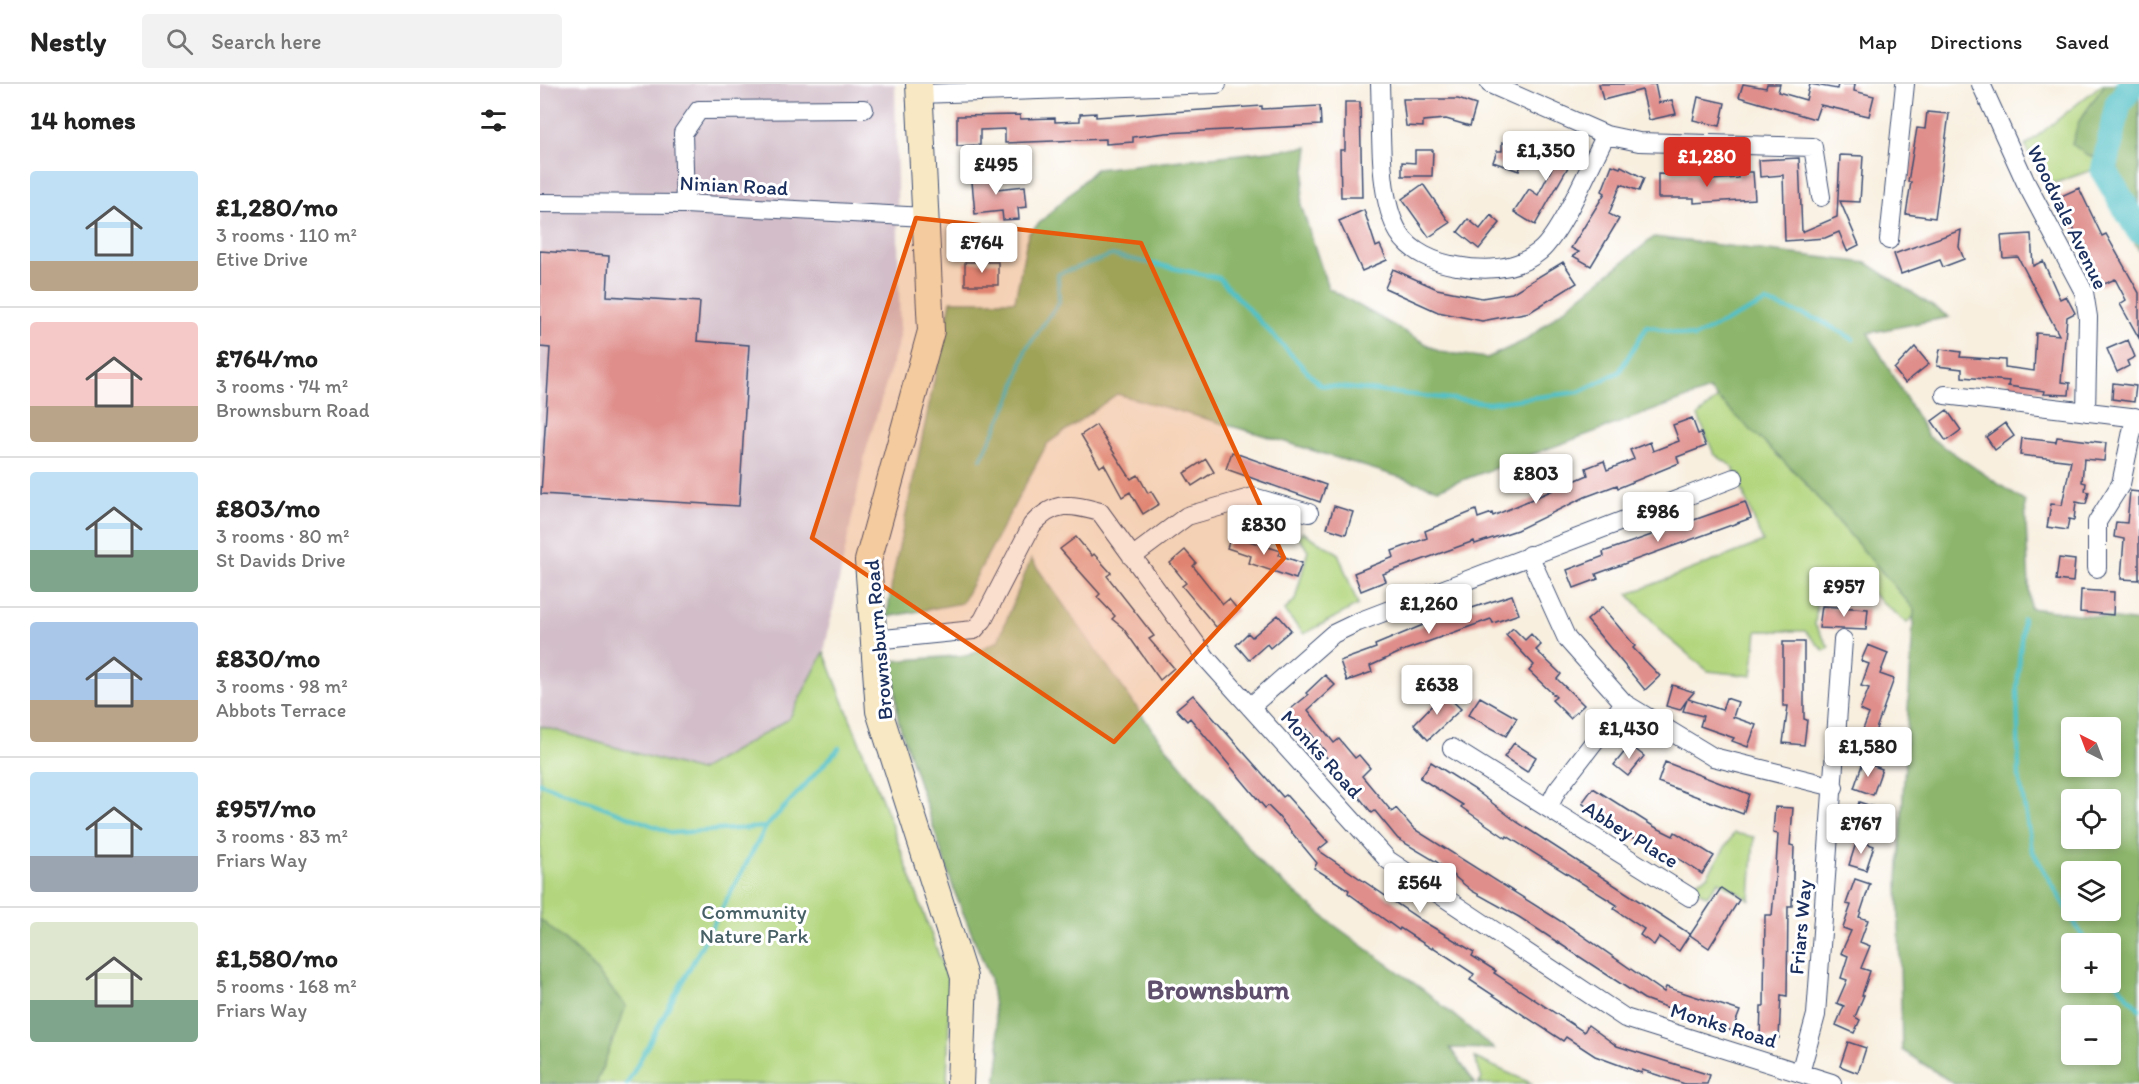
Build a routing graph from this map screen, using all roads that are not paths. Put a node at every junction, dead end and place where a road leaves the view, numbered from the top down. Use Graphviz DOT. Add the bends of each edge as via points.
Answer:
graph roads {
  1 [pos="1203,84"];
  2 [pos="1217,84"];
  3 [pos="1380,84"];
  4 [pos="1490,84"];
  5 [pos="1905,84"];
  6 [pos="1981,84"];
  7 [pos="1072,86"];
  8 [pos="919,89"];
  9 [pos="864,109"];
  10 [pos="1606,135"];
  11 [pos="1821,197"];
  12 [pos="540,203"];
  13 [pos="685,204"];
  14 [pos="925,217"];
  15 [pos="1889,240"];
  16 [pos="1945,395"];
  17 [pos="2086,412"];
  18 [pos="2137,418"];
  19 [pos="1734,478"];
  20 [pos="1309,513"];
  21 [pos="1529,555"];
  22 [pos="1132,556"];
  23 [pos="2097,568"];
  24 [pos="874,640"];
  25 [pos="1843,640"];
  26 [pos="1624,703"];
  27 [pos="1250,707"];
  28 [pos="1452,748"];
  29 [pos="1834,787"];
  30 [pos="1548,808"];
  31 [pos="1690,897"];
  32 [pos="1800,1072"];
  33 [pos="1832,1083"];
  34 [pos="960,1084"];
  1 -- 2 [label="street"];
  1 -- 7 [label="street"];
  3 -- 10 [label="street" via="1390,209 1399,233 1410,247 1442,264 1489,270 1539,252 1553,236"];
  4 -- 10 [label="street"];
  5 -- 15 [label="street"];
  6 -- 17 [label="street, Woodvale Avenue" via="2026,183 2084,292 2088,317"];
  7 -- 8 [label="street"];
  8 -- 14 [label="main road, Brownsburn Road"];
  9 -- 13 [label="street" via="699,110 683,133"];
  10 -- 11 [label="street" via="1639,142 1813,147"];
  12 -- 13 [label="street, Ninian Road"];
  13 -- 14 [label="street, Ninian Road"];
  14 -- 24 [label="main road, Brownsburn Road" via="931,331 868,561"];
  16 -- 17 [label="street"];
  17 -- 18 [label="street"];
  18 -- 23 [label="street" via="2121,484 2097,522"];
  19 -- 21 [label="street"];
  20 -- 22 [label="street" via="1253,497 1187,516"];
  21 -- 26 [label="street" via="1567,639"];
  21 -- 27 [label="street" via="1333,634"];
  22 -- 24 [label="street, Monks Road" via="1100,512 1071,504 1053,510 1032,525 983,620 974,630"];
  22 -- 27 [label="street, Monks Road" via="1207,659"];
  24 -- 34 [label="main road, Brownsburn Road" via="879,711 964,977"];
  25 -- 29 [label="street, Friars Way"];
  26 -- 29 [label="street" via="1713,757"];
  26 -- 30 [label="street, Abbey Place" via="1557,790"];
  27 -- 32 [label="street, Monks Road" via="1388,860 1587,993 1625,1018"];
  28 -- 30 [label="street, Abbey Place"];
  29 -- 32 [label="street, Friars Way" via="1816,1015"];
  30 -- 31 [label="street, Abbey Place"];
  32 -- 33 [label="street, Monks Road"];
}
